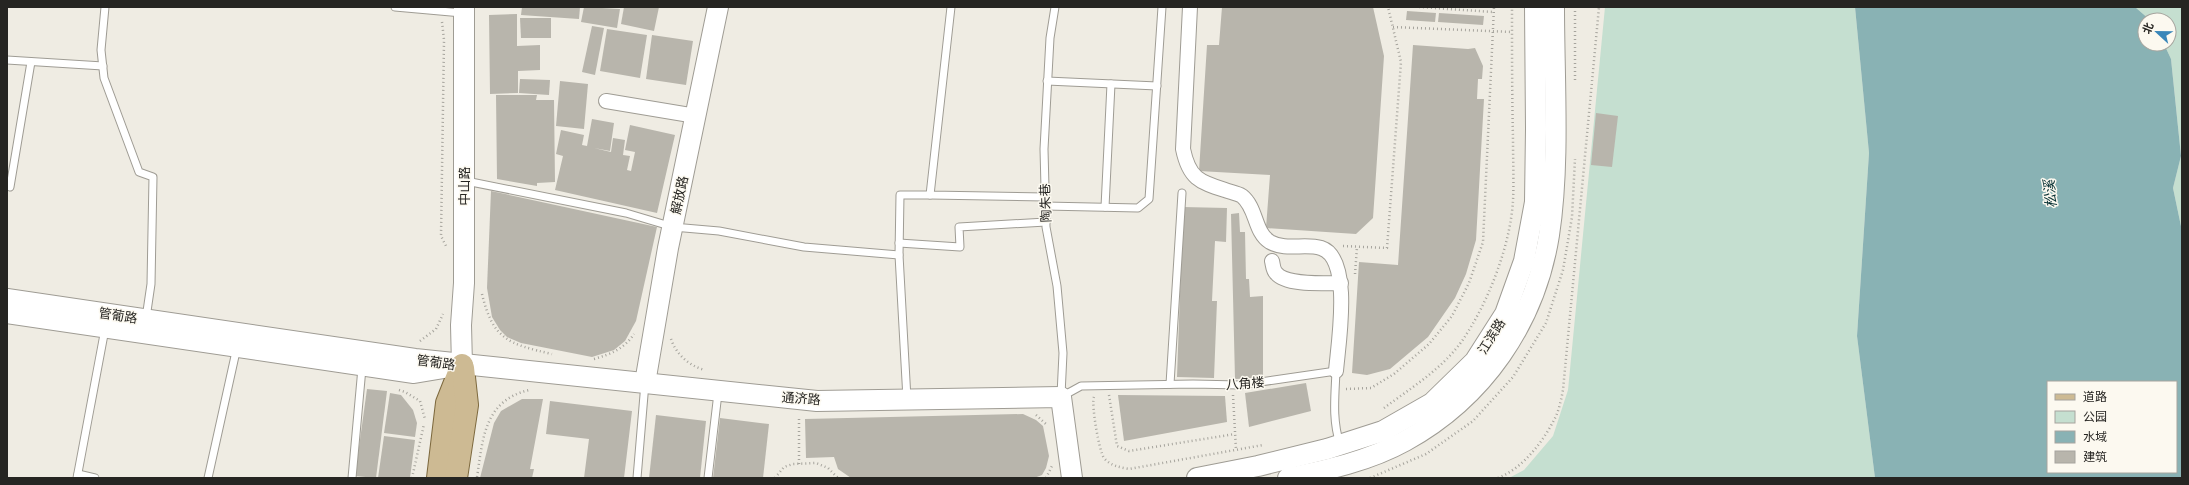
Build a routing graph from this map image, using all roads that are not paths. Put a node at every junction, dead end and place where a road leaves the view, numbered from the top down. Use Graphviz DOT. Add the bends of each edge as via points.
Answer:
graph roads {
  1 [pos="106,7"];
  2 [pos="395,7"];
  3 [pos="718,7"];
  4 [pos="951,7"];
  5 [pos="1055,7"];
  6 [pos="1162,7"];
  7 [pos="1190,7"];
  8 [pos="1535,7"];
  9 [pos="1554,7"];
  10 [pos="464,10"];
  11 [pos="7,60"];
  12 [pos="31,62"];
  13 [pos="103,66"];
  14 [pos="1047,81"];
  15 [pos="1111,84"];
  16 [pos="1157,86"];
  17 [pos="606,101"];
  18 [pos="696,116"];
  19 [pos="464,180"];
  20 [pos="10,187"];
  21 [pos="1182,193"];
  22 [pos="930,195"];
  23 [pos="1045,197"];
  24 [pos="1045,206"];
  25 [pos="1105,208"];
  26 [pos="1046,222"];
  27 [pos="673,227"];
  28 [pos="899,243"];
  29 [pos="899,255"];
  30 [pos="1272,261"];
  31 [pos="1341,283"];
  32 [pos="7,298"];
  33 [pos="7,313"];
  34 [pos="106,321"];
  35 [pos="145,326"];
  36 [pos="238,340"];
  37 [pos="363,359"];
  38 [pos="462,365"];
  39 [pos="1336,371"];
  40 [pos="645,383"];
  41 [pos="1170,384"];
  42 [pos="718,391"];
  43 [pos="1061,397"];
  44 [pos="907,399"];
  45 [pos="1343,454"];
  46 [pos="78,476"];
  47 [pos="95,478"];
  48 [pos="208,478"];
  49 [pos="352,478"];
  50 [pos="438,478"];
  51 [pos="456,478"];
  52 [pos="637,478"];
  53 [pos="708,478"];
  54 [pos="1072,478"];
  55 [pos="1197,478"];
  56 [pos="1288,478"];
  1 -- 13 [label="lane" via="101,50"];
  2 -- 10 [label="lane" via="441,12"];
  3 -- 18 [label="street, 解放路"];
  4 -- 22 [label="lane"];
  5 -- 14 [label="lane, 陶朱巷"];
  6 -- 16 [label="lane"];
  7 -- 31 [label="street" via="1183,149 1186,166 1204,183 1241,196 1253,209 1262,232 1271,242 1288,247 1321,248 1330,253 1337,266"];
  8 -- 45 [label="street, 江滨路" via="1535,202 1524,261 1505,314 1475,361 1432,403"];
  9 -- 45 [label="street, 江滨路" via="1552,206 1542,266 1532,300 1517,331 1496,364 1455,408 1404,442 1360,460"];
  10 -- 19 [label="street, 中山路"];
  11 -- 12 [label="lane"];
  12 -- 13 [label="lane"];
  12 -- 20 [label="lane"];
  13 -- 35 [label="lane" via="104,78 139,172 154,177 151,284"];
  14 -- 15 [label="lane"];
  14 -- 23 [label="lane, 陶朱巷"];
  15 -- 16 [label="lane"];
  15 -- 25 [label="lane"];
  16 -- 25 [label="lane" via="1149,199 1138,208"];
  17 -- 18 [label="street"];
  18 -- 27 [label="street, 解放路"];
  19 -- 27 [label="lane" via="626,213"];
  19 -- 38 [label="street, 中山路"];
  21 -- 41 [label="lane"];
  22 -- 23 [label="lane"];
  22 -- 28 [label="lane" via="900,195"];
  23 -- 24 [label="lane, 陶朱巷"];
  24 -- 25 [label="lane"];
  24 -- 26 [label="lane, 陶朱巷"];
  26 -- 28 [label="lane" via="959,227 960,247"];
  26 -- 43 [label="lane, 陶朱巷" via="1057,286 1063,353"];
  27 -- 29 [label="lane" via="719,231 804,247"];
  27 -- 40 [label="street, 解放路"];
  28 -- 29 [label="lane"];
  29 -- 44 [label="lane"];
  30 -- 31 [label="street" via="1274,272 1282,278 1297,282"];
  31 -- 39 [label="street"];
  32 -- 34 [label="street, 管葡路"];
  33 -- 34 [label="street, 管葡路"];
  34 -- 35 [label="street, 管葡路"];
  34 -- 46 [label="lane"];
  35 -- 36 [label="street, 管葡路"];
  36 -- 37 [label="street, 管葡路"];
  36 -- 48 [label="lane"];
  37 -- 38 [label="street, 管葡路" via="419,373"];
  37 -- 49 [label="lane"];
  38 -- 40 [label="street, 通济路"];
  38 -- 50 [label="main road, 中山路" via="447,403"];
  38 -- 51 [label="main road, 中山路" via="467,405"];
  39 -- 41 [label="lane, 八角楼" via="1240,385"];
  39 -- 45 [label="lane" via="1334,410 1336,433"];
  40 -- 42 [label="street, 通济路"];
  40 -- 52 [label="lane"];
  41 -- 43 [label="lane, 八角楼" via="1081,386"];
  42 -- 44 [label="street, 通济路" via="818,400"];
  42 -- 53 [label="lane"];
  43 -- 44 [label="street, 通济路"];
  43 -- 54 [label="street"];
  45 -- 55 [label="street, 江滨路"];
  45 -- 56 [label="street, 江滨路"];
  46 -- 47 [label="lane"];
}
